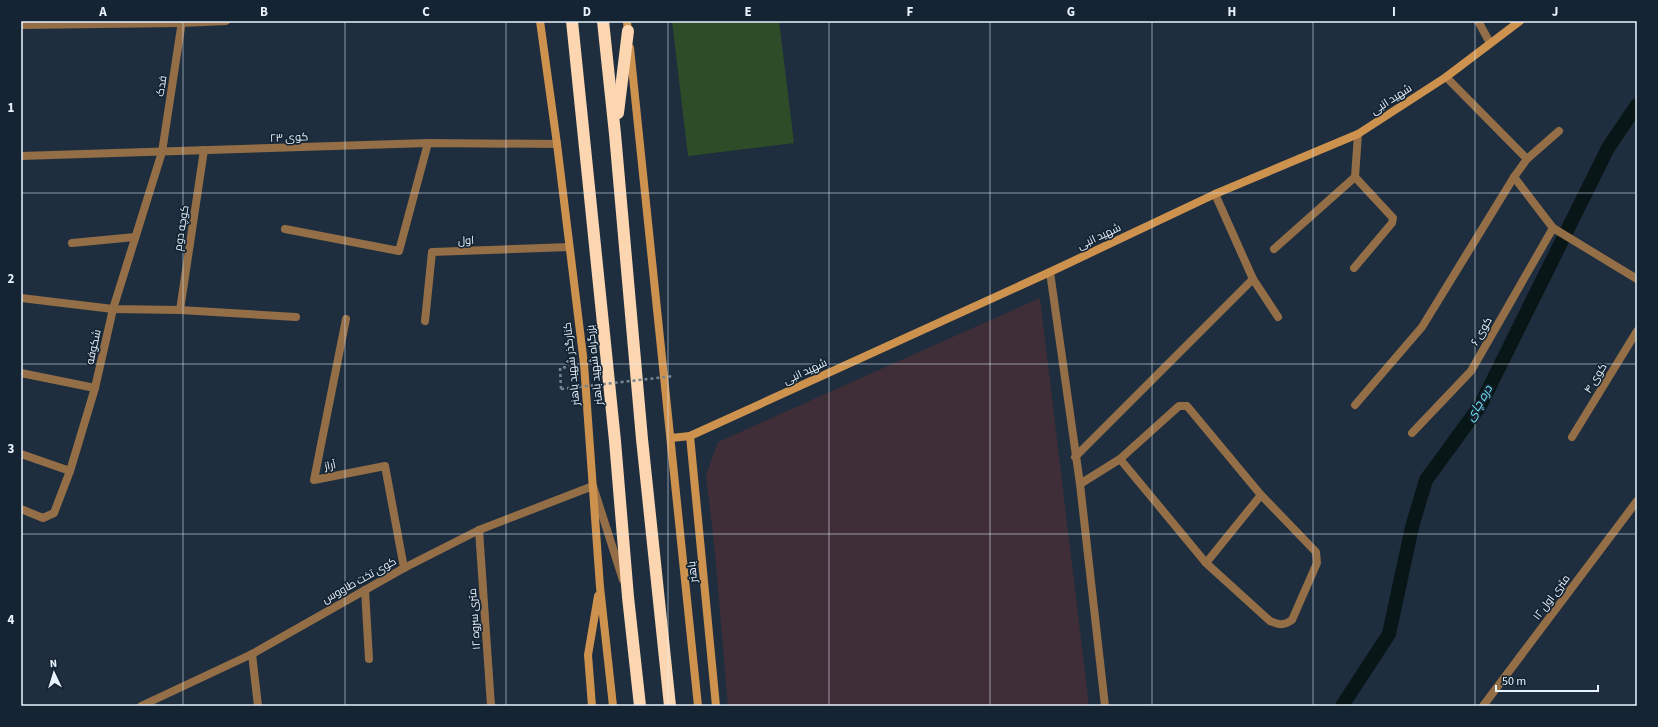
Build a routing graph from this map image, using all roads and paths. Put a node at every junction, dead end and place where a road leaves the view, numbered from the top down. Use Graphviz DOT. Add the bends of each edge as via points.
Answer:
graph roads {
  1 [pos="226,21"];
  2 [pos="540,21"];
  3 [pos="572,21"];
  4 [pos="603,21"];
  5 [pos="1478,21"];
  6 [pos="1520,21"];
  7 [pos="182,22"];
  8 [pos="21,25"];
  9 [pos="627,26"];
  10 [pos="1490,42"];
  11 [pos="1446,77"];
  12 [pos="1559,131"];
  13 [pos="616,134"];
  14 [pos="1358,134"];
  15 [pos="428,143"];
  16 [pos="558,144"];
  17 [pos="204,150"];
  18 [pos="162,152"];
  19 [pos="21,156"];
  20 [pos="1527,159"];
  21 [pos="1355,177"];
  22 [pos="1514,177"];
  23 [pos="1215,194"];
  24 [pos="1553,228"];
  25 [pos="285,229"];
  26 [pos="136,237"];
  27 [pos="72,243"];
  28 [pos="569,247"];
  29 [pos="1274,249"];
  30 [pos="1354,268"];
  31 [pos="1050,272"];
  32 [pos="1253,279"];
  33 [pos="1637,279"];
  34 [pos="21,298"];
  35 [pos="113,309"];
  36 [pos="180,310"];
  37 [pos="296,317"];
  38 [pos="1278,317"];
  39 [pos="346,319"];
  40 [pos="425,321"];
  41 [pos="1637,331"];
  42 [pos="584,364"];
  43 [pos="21,373"];
  44 [pos="674,376"];
  45 [pos="95,388"];
  46 [pos="1355,405"];
  47 [pos="1412,433"];
  48 [pos="690,436"];
  49 [pos="1572,437"];
  50 [pos="671,438"];
  51 [pos="21,454"];
  52 [pos="1075,457"];
  53 [pos="1120,459"];
  54 [pos="70,471"];
  55 [pos="1080,484"];
  56 [pos="593,486"];
  57 [pos="1262,495"];
  58 [pos="1637,501"];
  59 [pos="21,509"];
  60 [pos="479,530"];
  61 [pos="1206,563"];
  62 [pos="404,568"];
  63 [pos="600,587"];
  64 [pos="365,590"];
  65 [pos="628,596"];
  66 [pos="252,654"];
  67 [pos="369,659"];
  68 [pos="141,706"];
  69 [pos="258,706"];
  70 [pos="491,706"];
  71 [pos="592,706"];
  72 [pos="613,706"];
  73 [pos="640,706"];
  74 [pos="670,706"];
  75 [pos="698,706"];
  76 [pos="716,706"];
  77 [pos="1105,706"];
  78 [pos="1483,706"];
  1 -- 7 [label="street"];
  2 -- 16 [label="main road, کنارگذر شهید باهنر"];
  3 -- 65 [label="highway, بزرگراه شهید باهنر"];
  4 -- 13 [label="highway"];
  5 -- 10 [label="street"];
  6 -- 10 [label="main road, شهید انبی"];
  7 -- 8 [label="street"];
  7 -- 18 [label="street, فدک"];
  9 -- 13 [label="highway"];
  9 -- 50 [label="main road"];
  10 -- 11 [label="main road, شهید انبی"];
  11 -- 14 [label="main road, شهید انبی"];
  11 -- 20 [label="street"];
  12 -- 20 [label="street"];
  13 -- 74 [label="highway" via="642,439"];
  14 -- 21 [label="street"];
  14 -- 23 [label="main road, شهید انبی"];
  15 -- 16 [label="street, کوی ۲۳"];
  15 -- 17 [label="street, کوی ۲۳"];
  15 -- 25 [label="street" via="399,251"];
  16 -- 28 [label="main road, کنارگذر شهید باهنر"];
  17 -- 18 [label="street, کوی ۲۳"];
  17 -- 36 [label="street, کوچه دوم"];
  18 -- 19 [label="street, کوی ۲۳"];
  18 -- 26 [label="street, شکوفه"];
  20 -- 22 [label="street"];
  21 -- 29 [label="street"];
  21 -- 30 [label="street" via="1393,218 1392,223"];
  22 -- 24 [label="street"];
  22 -- 46 [label="street" via="1422,327"];
  23 -- 31 [label="main road, شهید انبی"];
  23 -- 32 [label="street"];
  24 -- 33 [label="street"];
  24 -- 47 [label="street, کوی ۶" via="1471,370"];
  26 -- 27 [label="street"];
  26 -- 35 [label="street, شکوفه"];
  28 -- 40 [label="street, اول" via="432,252"];
  28 -- 42 [label="main road, کنارگذر شهید باهنر"];
  31 -- 48 [label="main road, شهید انبی"];
  31 -- 52 [label="street"];
  32 -- 38 [label="street"];
  32 -- 52 [label="street"];
  34 -- 35 [label="street"];
  35 -- 36 [label="street"];
  35 -- 45 [label="street, شکوفه"];
  36 -- 37 [label="street"];
  39 -- 62 [label="street, آراز" via="314,480 385,466"];
  41 -- 49 [label="street, کوی ۴"];
  42 -- 44 [label="path, bridge" via="560,368 561,389"];
  42 -- 56 [label="main road, کنارگذر شهید باهنر"];
  43 -- 45 [label="street"];
  45 -- 54 [label="street, شکوفه"];
  48 -- 50 [label="main road, شهید انبی"];
  48 -- 76 [label="main road, باهنر"];
  50 -- 75 [label="main road"];
  51 -- 54 [label="street"];
  52 -- 55 [label="street"];
  53 -- 55 [label="street"];
  53 -- 57 [label="street" via="1179,406 1187,406"];
  53 -- 61 [label="street"];
  54 -- 59 [label="street, شکوفه" via="54,513 43,518"];
  55 -- 77 [label="street"];
  56 -- 60 [label="street, کوی تخت طاووس"];
  56 -- 63 [label="main road, کنارگذر شهید باهنر"];
  56 -- 65 [label="street"];
  57 -- 61 [label="street"];
  57 -- 61 [label="street" via="1318,557 1318,563 1292,620 1279,625 1270,620"];
  58 -- 78 [label="street, ۱۲ متری اول"];
  60 -- 62 [label="street, کوی تخت طاووس"];
  60 -- 70 [label="street, ۱۲ متری سروه"];
  62 -- 64 [label="street, کوی تخت طاووس"];
  63 -- 71 [label="main road" via="588,655"];
  63 -- 72 [label="main road, کنارگذر شهید باهنر"];
  64 -- 66 [label="street, کوی تخت طاووس"];
  64 -- 67 [label="street"];
  65 -- 73 [label="highway, بزرگراه شهید باهنر"];
  66 -- 68 [label="street, کوی تخت طاووس"];
  66 -- 69 [label="street"];
}
